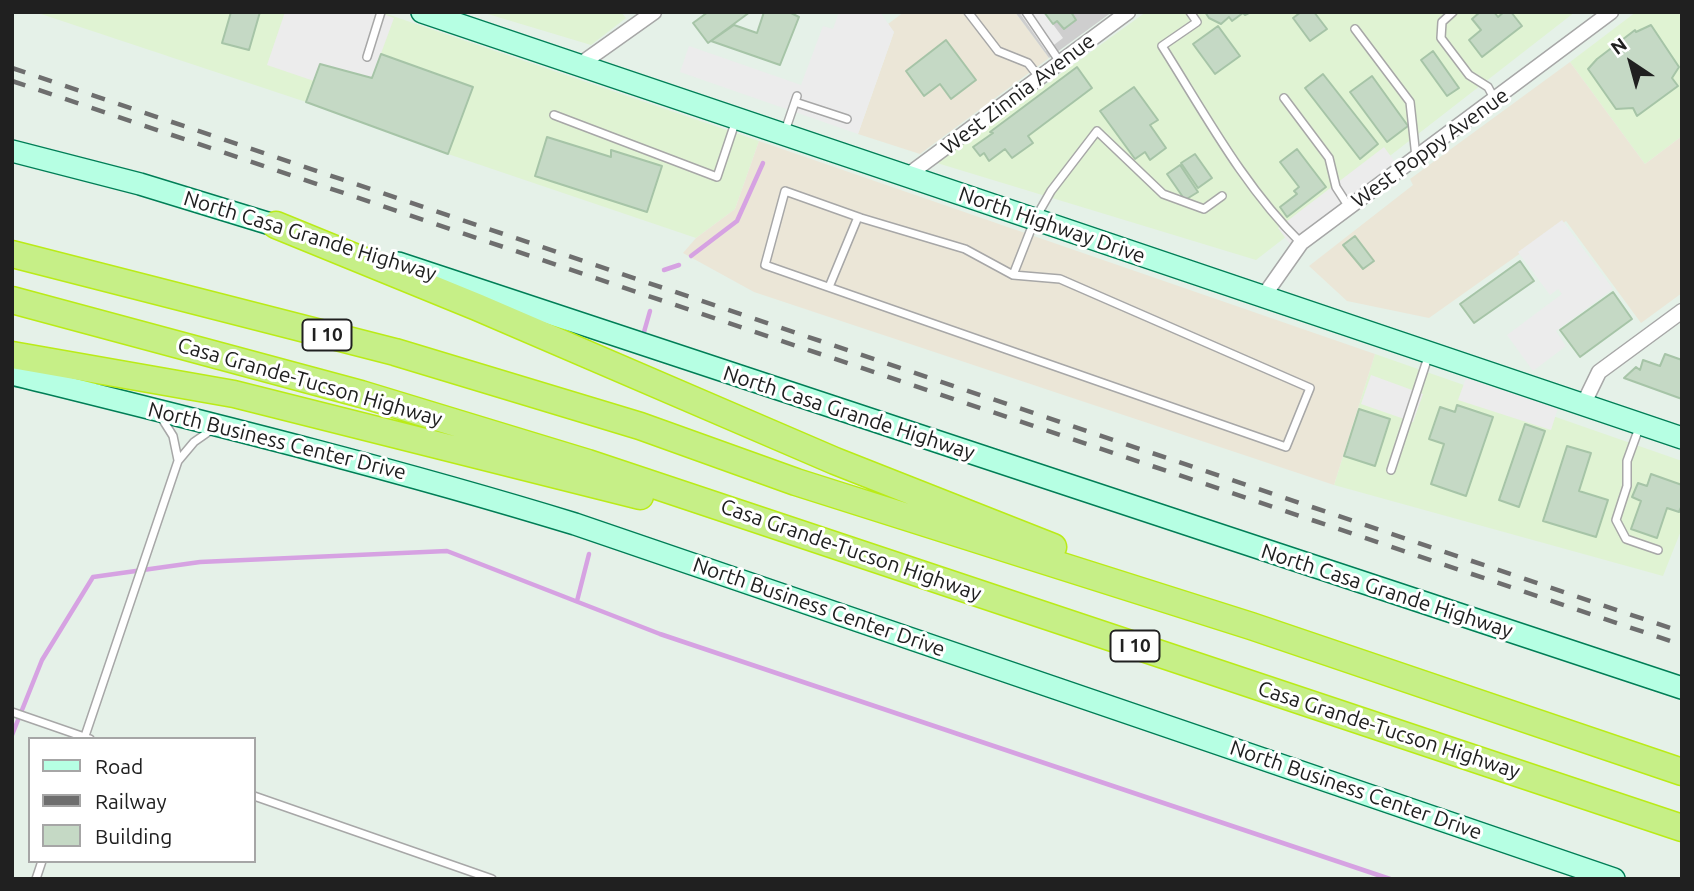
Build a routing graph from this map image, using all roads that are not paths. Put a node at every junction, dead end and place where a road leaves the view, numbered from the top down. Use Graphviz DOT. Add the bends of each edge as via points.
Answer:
graph roads {
  1 [pos="381,12"];
  2 [pos="422,12"];
  3 [pos="654,12"];
  4 [pos="968,12"];
  5 [pos="1026,12"];
  6 [pos="1190,12"];
  7 [pos="1453,12"];
  8 [pos="1611,12"];
  9 [pos="1125,13"];
  10 [pos="1355,29"];
  11 [pos="366,57"];
  12 [pos="1060,61"];
  13 [pos="578,66"];
  14 [pos="1039,77"];
  15 [pos="1284,97"];
  16 [pos="1495,100"];
  17 [pos="554,115"];
  18 [pos="736,119"];
  19 [pos="847,119"];
  20 [pos="784,135"];
  21 [pos="12,151"];
  22 [pos="1416,158"];
  23 [pos="908,175"];
  24 [pos="1222,196"];
  25 [pos="1350,208"];
  26 [pos="858,217"];
  27 [pos="1035,219"];
  28 [pos="276,225"];
  29 [pos="1301,243"];
  30 [pos="12,254"];
  31 [pos="1013,275"];
  32 [pos="829,287"];
  33 [pos="1263,297"];
  34 [pos="12,300"];
  35 [pos="1682,311"];
  36 [pos="1429,354"];
  37 [pos="12,355"];
  38 [pos="12,374"];
  39 [pos="1583,405"];
  40 [pos="153,409"];
  41 [pos="220,424"];
  42 [pos="1641,424"];
  43 [pos="1682,438"];
  44 [pos="178,461"];
  45 [pos="1391,470"];
  46 [pos="835,545"];
  47 [pos="1658,550"];
  48 [pos="1203,611"];
  49 [pos="1682,688"];
  50 [pos="12,712"];
  51 [pos="83,737"];
  52 [pos="86,737"];
  53 [pos="1682,772"];
  54 [pos="256,797"];
  55 [pos="1682,828"];
  56 [pos="492,879"];
  57 [pos="1614,879"];
  1 -- 11 [label="lane"];
  2 -- 13 [label="main road, North Highway Drive"];
  3 -- 13 [label="street"];
  4 -- 14 [label="lane" via="998,51 1028,63"];
  5 -- 12 [label="lane"];
  6 -- 29 [label="lane" via="1197,22 1163,46 1239,167"];
  7 -- 16 [label="lane" via="1442,22 1441,38"];
  8 -- 16 [label="street, West Poppy Avenue"];
  9 -- 12 [label="street, West Zinnia Avenue"];
  10 -- 22 [label="lane" via="1410,102"];
  12 -- 14 [label="street, West Zinnia Avenue"];
  13 -- 18 [label="main road, North Highway Drive"];
  14 -- 23 [label="street, West Zinnia Avenue"];
  15 -- 25 [label="lane" via="1329,158 1336,187"];
  16 -- 22 [label="street, West Poppy Avenue"];
  17 -- 18 [label="lane" via="717,177"];
  18 -- 20 [label="main road, North Highway Drive"];
  19 -- 20 [label="lane" via="796,99"];
  20 -- 23 [label="main road, North Highway Drive"];
  21 -- 28 [label="main road, North Casa Grande Highway"];
  22 -- 25 [label="street, West Poppy Avenue"];
  23 -- 27 [label="main road, North Highway Drive"];
  24 -- 27 [label="lane" via="1204,209 1163,194 1097,131"];
  25 -- 29 [label="street, West Poppy Avenue"];
  26 -- 31 [label="lane" via="965,249"];
  26 -- 32 [label="lane"];
  26 -- 32 [label="lane" via="785,191 765,265"];
  27 -- 31 [label="lane"];
  27 -- 33 [label="main road, North Highway Drive"];
  28 -- 48 [label="highway"];
  28 -- 49 [label="main road, North Casa Grande Highway" via="483,289"];
  29 -- 33 [label="street, West Poppy Avenue"];
  30 -- 48 [label="highway, I 10" via="395,352 640,426 796,482"];
  31 -- 32 [label="lane" via="1060,279 1310,388 1286,447"];
  33 -- 36 [label="main road, North Highway Drive"];
  34 -- 46 [label="highway, Casa Grande-Tucson Highway / I 10" via="361,394"];
  35 -- 39 [label="street" via="1599,372"];
  36 -- 39 [label="main road, North Highway Drive"];
  36 -- 45 [label="lane"];
  37 -- 46 [label="highway" via="234,394"];
  38 -- 40 [label="main road, North Business Center Drive"];
  39 -- 42 [label="main road, North Highway Drive"];
  40 -- 41 [label="main road, North Business Center Drive"];
  40 -- 44 [label="lane" via="173,436"];
  41 -- 44 [label="lane"];
  41 -- 57 [label="main road, North Business Center Drive" via="575,524"];
  42 -- 43 [label="main road, North Highway Drive"];
  42 -- 47 [label="lane" via="1627,461 1627,486 1616,520 1626,539"];
  44 -- 52 [label="lane"];
  46 -- 55 [label="highway, Casa Grande-Tucson Highway / I 10"];
  48 -- 53 [label="highway, I 10"];
  50 -- 51 [label="lane"];
  54 -- 56 [label="lane"];
}
